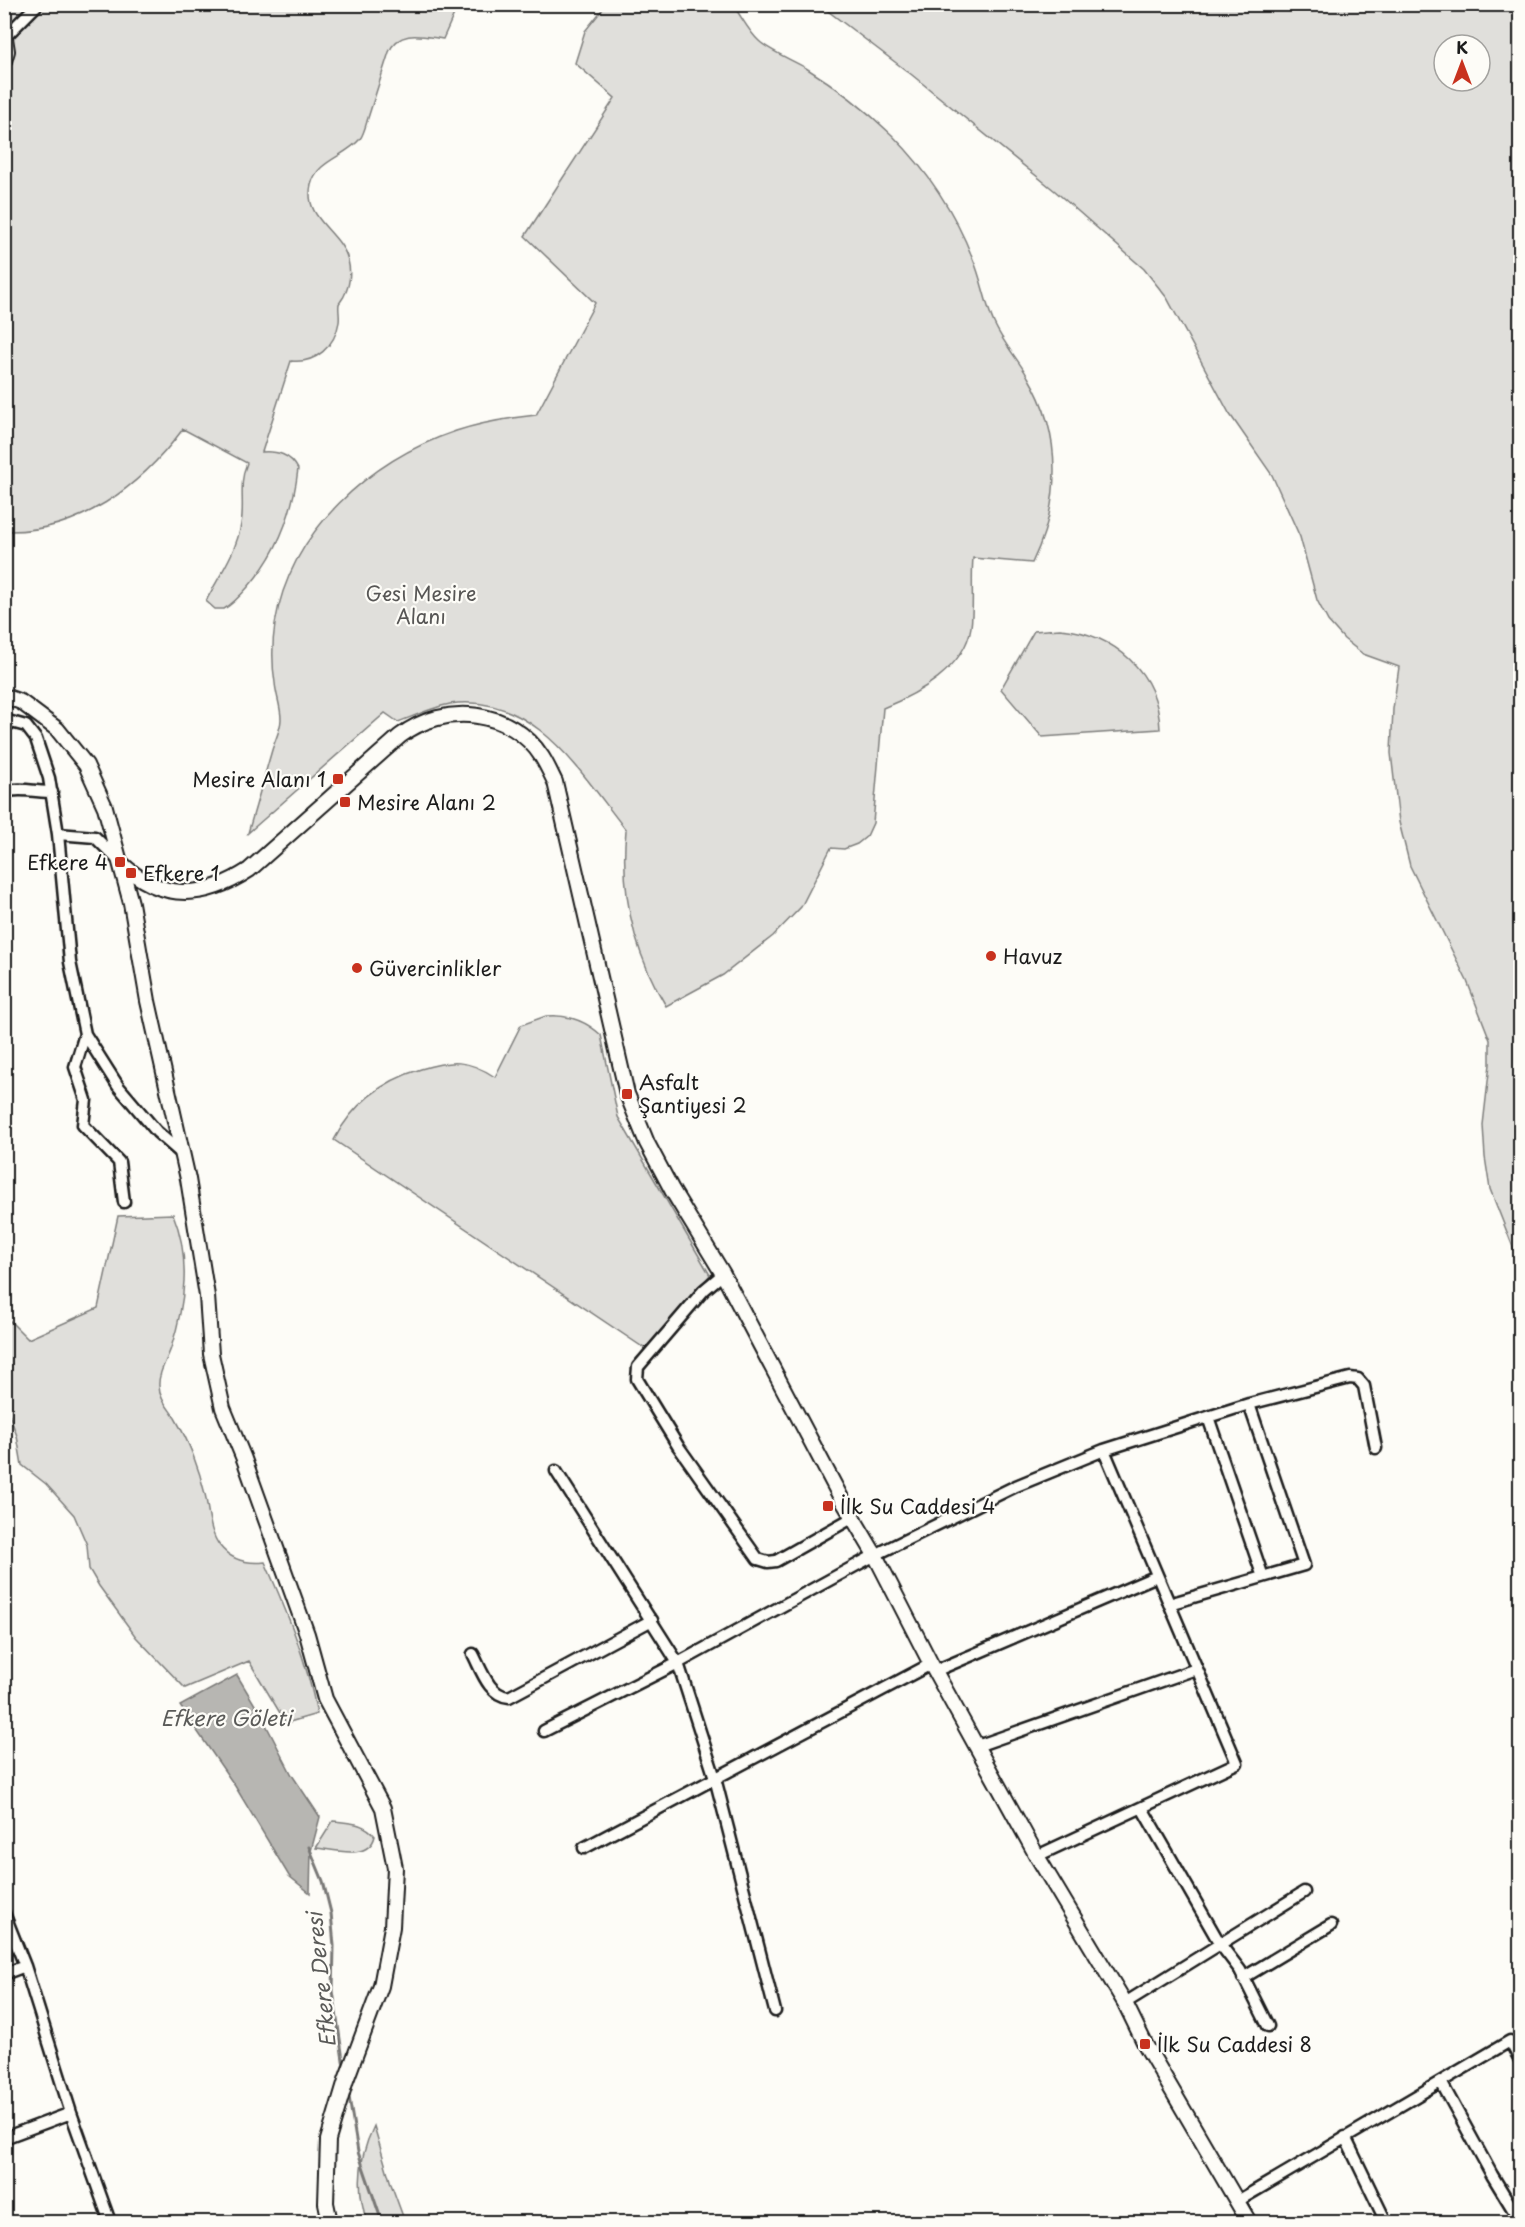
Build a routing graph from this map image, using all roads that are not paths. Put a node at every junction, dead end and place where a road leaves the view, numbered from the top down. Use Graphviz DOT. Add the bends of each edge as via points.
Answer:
graph roads {
  1 [pos="38,4"];
  2 [pos="5,34"];
  3 [pos="4,61"];
  4 [pos="4,696"];
  5 [pos="4,720"];
  6 [pos="4,792"];
  7 [pos="52,792"];
  8 [pos="58,834"];
  9 [pos="120,862"];
  10 [pos="85,1034"];
  11 [pos="182,1154"];
  12 [pos="124,1202"];
  13 [pos="723,1274"];
  14 [pos="1249,1404"];
  15 [pos="1208,1417"];
  16 [pos="1376,1448"];
  17 [pos="1104,1450"];
  18 [pos="556,1472"];
  19 [pos="852,1518"];
  20 [pos="875,1555"];
  21 [pos="1157,1575"];
  22 [pos="1263,1577"];
  23 [pos="1169,1604"];
  24 [pos="652,1620"];
  25 [pos="473,1654"];
  26 [pos="678,1663"];
  27 [pos="933,1668"];
  28 [pos="1196,1669"];
  29 [pos="544,1731"];
  30 [pos="977,1746"];
  31 [pos="715,1778"];
  32 [pos="1142,1808"];
  33 [pos="584,1848"];
  34 [pos="1037,1856"];
  35 [pos="1304,1892"];
  36 [pos="4,1913"];
  37 [pos="1331,1925"];
  38 [pos="1220,1944"];
  39 [pos="25,1966"];
  40 [pos="4,1974"];
  41 [pos="1244,1978"];
  42 [pos="1125,2003"];
  43 [pos="775,2011"];
  44 [pos="1268,2026"];
  45 [pos="1521,2061"];
  46 [pos="1441,2082"];
  47 [pos="71,2113"];
  48 [pos="1345,2137"];
  49 [pos="4,2138"];
  50 [pos="1236,2202"];
  51 [pos="1521,2222"];
  52 [pos="111,2223"];
  53 [pos="330,2223"];
  54 [pos="1249,2223"];
  55 [pos="1386,2223"];
  1 -- 2 [label="street"];
  2 -- 3 [label="street" via="8,51"];
  4 -- 9 [label="street" via="21,702 57,729 86,765 105,807"];
  5 -- 7 [label="street" via="26,726 36,739"];
  6 -- 7 [label="street"];
  7 -- 8 [label="street"];
  8 -- 9 [label="street" via="95,837"];
  8 -- 10 [label="street" via="70,962"];
  9 -- 11 [label="street"];
  9 -- 13 [label="street" via="155,887 182,893 206,891 249,870 409,729 432,718 463,714 504,723 541,756 555,782 627,1094 672,1190"];
  10 -- 11 [label="street" via="118,1086 157,1132"];
  10 -- 12 [label="street" via="75,1067 86,1100 83,1125 119,1162"];
  11 -- 53 [label="street" via="207,1296 211,1354 223,1408 307,1634 325,1699 383,1808 395,1868 392,1927 381,1986 328,2140 326,2203"];
  13 -- 19 [label="street"];
  13 -- 19 [label="street" via="638,1367 637,1379 678,1446 758,1558 776,1561"];
  14 -- 15 [label="street"];
  14 -- 16 [label="street" via="1358,1379 1364,1386"];
  14 -- 22 [label="street" via="1304,1565"];
  15 -- 17 [label="street"];
  15 -- 22 [label="street"];
  17 -- 20 [label="street" via="1016,1486"];
  17 -- 21 [label="street"];
  18 -- 24 [label="street"];
  19 -- 20 [label="street"];
  20 -- 26 [label="street"];
  20 -- 27 [label="street"];
  21 -- 23 [label="street"];
  21 -- 27 [label="street"];
  22 -- 23 [label="street"];
  23 -- 28 [label="street"];
  24 -- 25 [label="street" via="509,1697 494,1692"];
  24 -- 26 [label="street"];
  26 -- 29 [label="street"];
  26 -- 31 [label="street"];
  27 -- 30 [label="street"];
  27 -- 31 [label="street"];
  28 -- 30 [label="street"];
  28 -- 32 [label="street" via="1237,1764"];
  30 -- 34 [label="street"];
  31 -- 33 [label="street"];
  31 -- 43 [label="street"];
  32 -- 34 [label="street"];
  32 -- 38 [label="street"];
  34 -- 42 [label="street"];
  35 -- 38 [label="street"];
  36 -- 39 [label="street"];
  37 -- 41 [label="street"];
  38 -- 41 [label="street"];
  38 -- 42 [label="street"];
  39 -- 40 [label="street"];
  39 -- 47 [label="street"];
  41 -- 44 [label="street"];
  42 -- 50 [label="street"];
  45 -- 46 [label="street" via="1510,2041"];
  46 -- 48 [label="street"];
  46 -- 51 [label="street"];
  47 -- 49 [label="street"];
  47 -- 52 [label="street"];
  48 -- 50 [label="street"];
  48 -- 55 [label="street"];
  50 -- 54 [label="street"];
}
